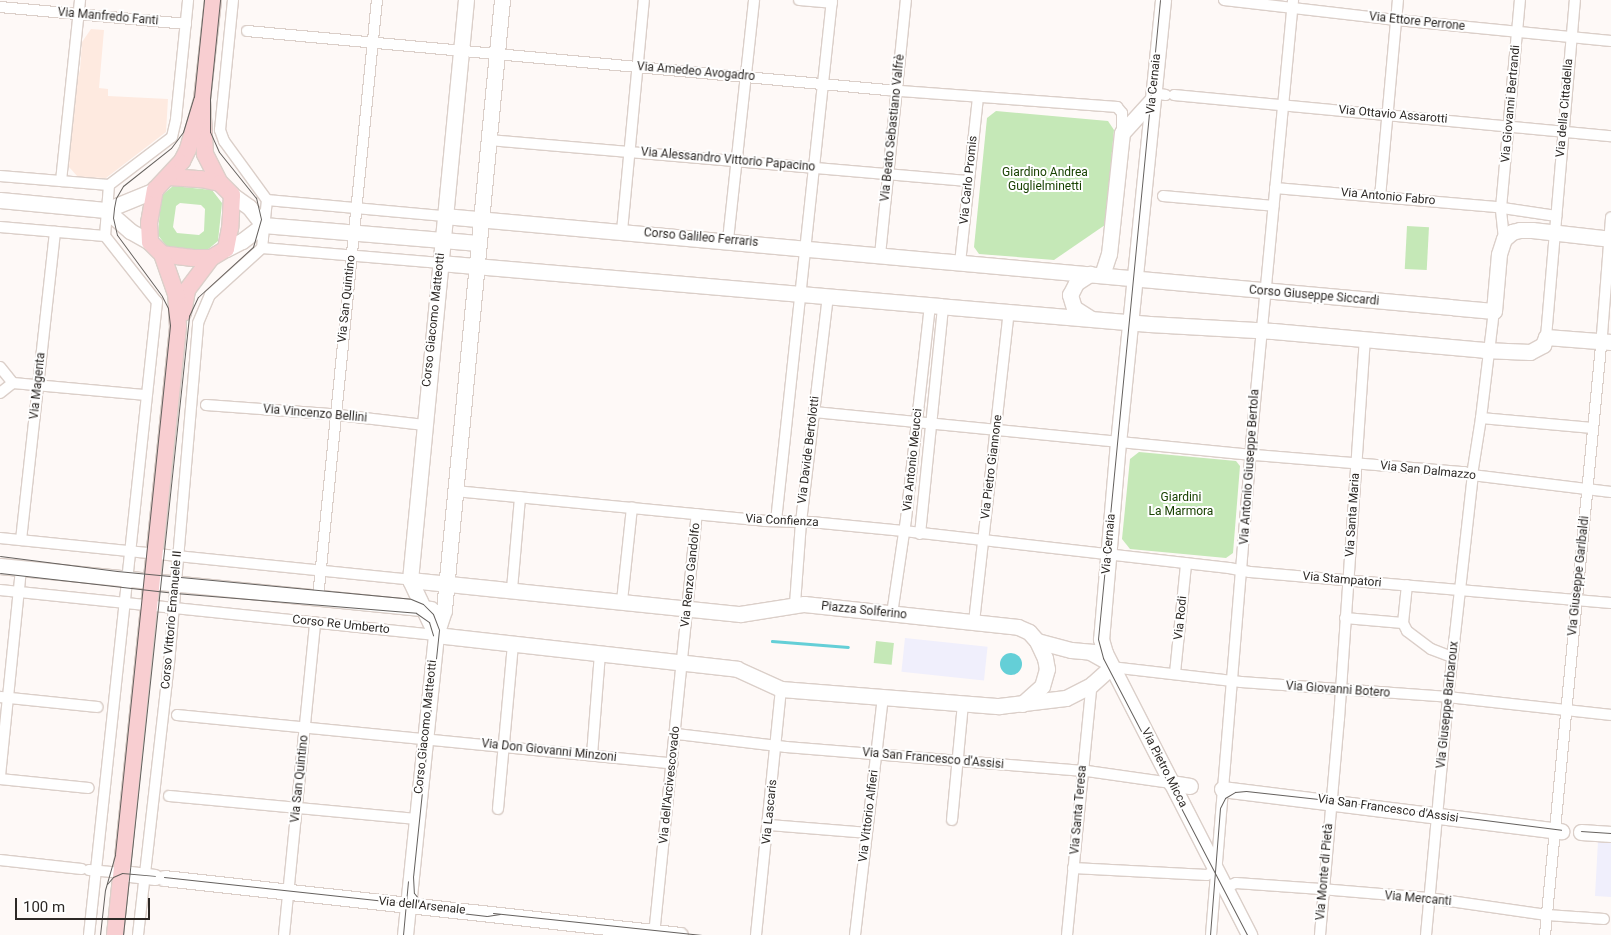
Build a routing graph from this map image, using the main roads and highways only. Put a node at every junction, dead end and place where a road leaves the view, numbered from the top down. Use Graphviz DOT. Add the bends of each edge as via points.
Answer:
graph roads {
  1 [pos="212,0"];
  2 [pos="202,100"];
  3 [pos="169,177"];
  4 [pos="220,183"];
  5 [pos="162,254"];
  6 [pos="211,258"];
  7 [pos="178,327"];
  8 [pos="115,935"];
  1 -- 2 [label="main road"];
  2 -- 3 [label="main road" via="188,149"];
  2 -- 4 [label="main road" via="206,154"];
  3 -- 4 [label="main road" via="200,178"];
  3 -- 5 [label="main road" via="155,190 149,223 150,242"];
  4 -- 6 [label="main road" via="232,195 230,228 226,249"];
  5 -- 6 [label="main road"];
  5 -- 7 [label="main road, Corso Vittorio Emanuele II" via="176,294"];
  6 -- 7 [label="main road, Corso Vittorio Emanuele II" via="187,290"];
  7 -- 8 [label="main road, Corso Vittorio Emanuele II"];
}
